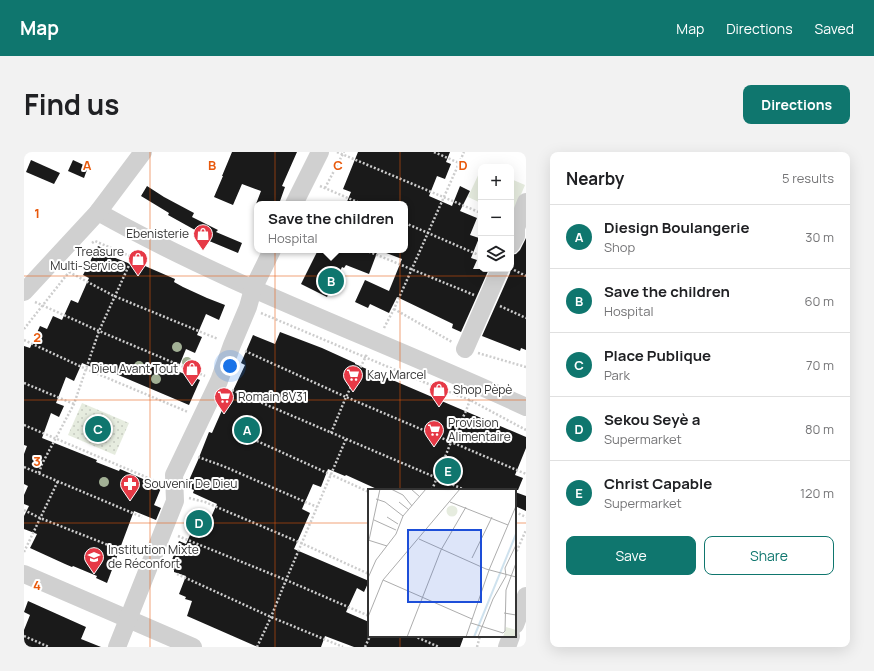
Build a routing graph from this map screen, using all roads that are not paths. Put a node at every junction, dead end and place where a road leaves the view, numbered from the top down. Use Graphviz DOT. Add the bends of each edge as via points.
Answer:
graph roads {
  1 [pos="143,152"];
  2 [pos="320,152"];
  3 [pos="295,201"];
  4 [pos="526,202"];
  5 [pos="98,212"];
  6 [pos="514,240"];
  7 [pos="271,253"];
  8 [pos="499,272"];
  9 [pos="254,289"];
  10 [pos="27,296"];
  11 [pos="465,349"];
  12 [pos="526,407"];
  13 [pos="24,574"];
  14 [pos="526,596"];
  15 [pos="128,619"];
  16 [pos="516,622"];
  17 [pos="511,637"];
  18 [pos="117,647"];
  19 [pos="193,647"];
  20 [pos="507,647"];
  1 -- 5 [label="street"];
  2 -- 3 [label="street"];
  4 -- 6 [label="street"];
  5 -- 9 [label="street" via="144,238"];
  5 -- 10 [label="street"];
  7 -- 9 [label="street"];
  8 -- 11 [label="street"];
  9 -- 12 [label="street"];
  9 -- 15 [label="street" via="219,382 174,475 175,501"];
  13 -- 15 [label="street"];
  14 -- 16 [label="street"];
  15 -- 18 [label="street"];
  15 -- 19 [label="street"];
  17 -- 20 [label="street"];
}
